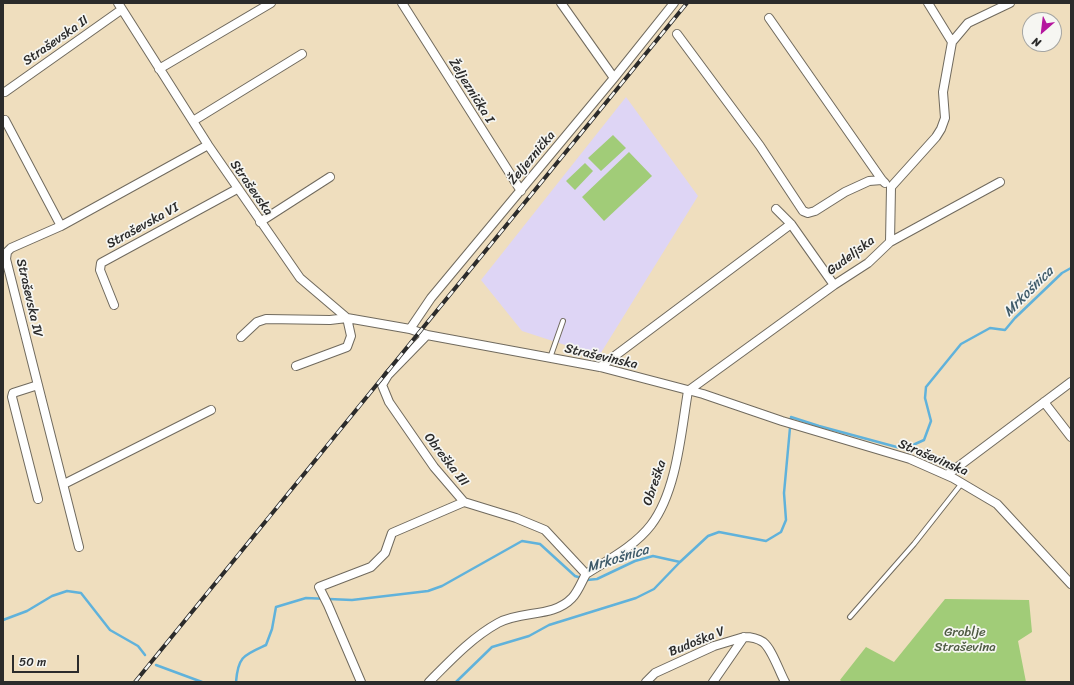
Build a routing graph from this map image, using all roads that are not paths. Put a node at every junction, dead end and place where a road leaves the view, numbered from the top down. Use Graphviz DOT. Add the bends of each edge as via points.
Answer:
graph roads {
  1 [pos="271,3"];
  2 [pos="402,3"];
  3 [pos="561,3"];
  4 [pos="674,3"];
  5 [pos="928,3"];
  6 [pos="1010,3"];
  7 [pos="120,6"];
  8 [pos="995,6"];
  9 [pos="769,18"];
  10 [pos="678,34"];
  11 [pos="952,42"];
  12 [pos="302,54"];
  13 [pos="159,69"];
  14 [pos="614,78"];
  15 [pos="5,92"];
  16 [pos="5,120"];
  17 [pos="192,121"];
  18 [pos="208,145"];
  19 [pos="330,177"];
  20 [pos="882,180"];
  21 [pos="1000,182"];
  22 [pos="891,187"];
  23 [pos="237,189"];
  24 [pos="520,191"];
  25 [pos="776,209"];
  26 [pos="260,222"];
  27 [pos="791,224"];
  28 [pos="61,226"];
  29 [pos="890,242"];
  30 [pos="834,285"];
  31 [pos="114,305"];
  32 [pos="347,318"];
  33 [pos="563,320"];
  34 [pos="410,329"];
  35 [pos="426,335"];
  36 [pos="241,337"];
  37 [pos="550,358"];
  38 [pos="296,366"];
  39 [pos="600,367"];
  40 [pos="1071,382"];
  41 [pos="38,385"];
  42 [pos="688,391"];
  43 [pos="1044,402"];
  44 [pos="211,410"];
  45 [pos="1071,437"];
  46 [pos="947,475"];
  47 [pos="962,483"];
  48 [pos="64,484"];
  49 [pos="38,499"];
  50 [pos="464,502"];
  51 [pos="79,547"];
  52 [pos="586,574"];
  53 [pos="1071,583"];
  54 [pos="850,617"];
  55 [pos="744,637"];
  56 [pos="361,682"];
  57 [pos="428,682"];
  58 [pos="646,682"];
  59 [pos="713,682"];
  60 [pos="785,682"];
  1 -- 13 [label="street"];
  2 -- 24 [label="street, Željeznička I"];
  3 -- 14 [label="street"];
  4 -- 14 [label="street, Željeznička"];
  5 -- 11 [label="street"];
  6 -- 8 [label="street"];
  7 -- 13 [label="street, Straševska"];
  7 -- 15 [label="street, Straševska II"];
  8 -- 11 [label="street" via="968,23"];
  9 -- 20 [label="street"];
  10 -- 20 [label="street" via="760,146 803,211 815,212 845,192 869,181"];
  11 -- 22 [label="street" via="944,92 945,118 941,129"];
  12 -- 17 [label="street"];
  13 -- 17 [label="street, Straševska"];
  14 -- 24 [label="street, Željeznička"];
  16 -- 28 [label="street"];
  17 -- 18 [label="street, Straševska"];
  18 -- 23 [label="street, Straševska"];
  18 -- 28 [label="street, Straševska IV"];
  19 -- 26 [label="street"];
  20 -- 22 [label="street"];
  21 -- 29 [label="street"];
  22 -- 29 [label="street, Gudeljska"];
  23 -- 26 [label="street, Straševska"];
  23 -- 31 [label="street, Straševska VI" via="101,263 100,270"];
  24 -- 34 [label="street, Željeznička" via="431,298"];
  25 -- 27 [label="street"];
  26 -- 32 [label="street, Straševska" via="300,278"];
  27 -- 30 [label="street"];
  27 -- 39 [label="street"];
  28 -- 41 [label="street, Straševska IV" via="11,248 6,259"];
  29 -- 30 [label="street, Gudeljska" via="868,263"];
  30 -- 42 [label="street, Gudeljska"];
  32 -- 34 [label="street"];
  32 -- 36 [label="street" via="266,319 257,322"];
  32 -- 38 [label="street" via="351,336 347,346"];
  33 -- 37 [label="lane"];
  34 -- 35 [label="street, Straševinska"];
  35 -- 37 [label="street, Straševinska"];
  35 -- 50 [label="street, Obreška III" via="388,375 382,385 389,402 434,467"];
  37 -- 39 [label="street, Straševinska"];
  39 -- 42 [label="street, Straševinska"];
  40 -- 43 [label="street"];
  41 -- 48 [label="street, Straševska IV"];
  41 -- 49 [label="street" via="13,393 12,397"];
  42 -- 46 [label="street, Straševinska" via="910,459"];
  42 -- 52 [label="street, Obreška" via="673,477 664,505 651,525 626,548"];
  43 -- 45 [label="street"];
  43 -- 46 [label="street"];
  44 -- 48 [label="street"];
  46 -- 47 [label="street, Straševinska"];
  47 -- 53 [label="street, Straševinska" via="997,504"];
  47 -- 54 [label="lane" via="914,544"];
  48 -- 51 [label="street, Straševska IV"];
  50 -- 52 [label="street, Obreška III" via="545,530"];
  50 -- 56 [label="street" via="392,533 384,553 371,567 319,587"];
  52 -- 57 [label="street" via="573,597 564,604 547,611 519,615 499,622 474,639"];
  55 -- 58 [label="street, Budoška V" via="714,646 655,673"];
  55 -- 59 [label="street"];
  55 -- 60 [label="street, Budoška V" via="763,642"];
}
